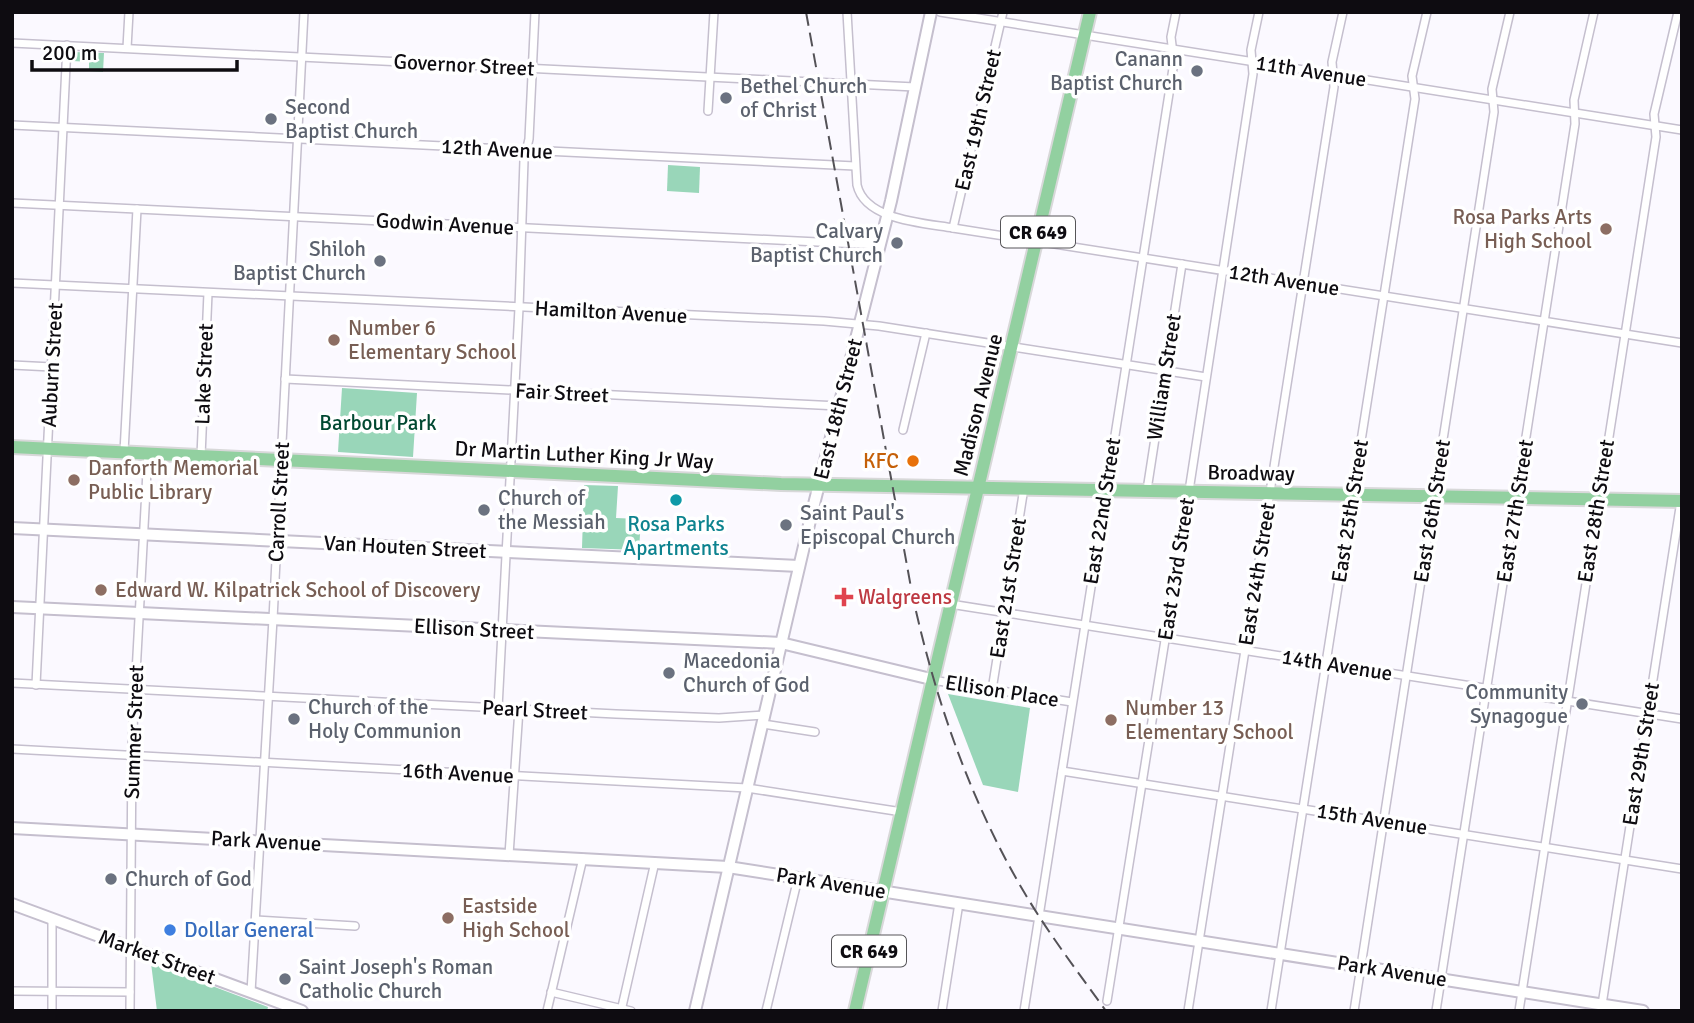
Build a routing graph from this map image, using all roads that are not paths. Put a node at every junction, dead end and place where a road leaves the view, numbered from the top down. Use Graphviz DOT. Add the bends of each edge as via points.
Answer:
graph roads {
  1 [pos="129,12"];
  2 [pos="304,12"];
  3 [pos="535,12"];
  4 [pos="714,12"];
  5 [pos="847,12"];
  6 [pos="931,12"];
  7 [pos="940,12"];
  8 [pos="1003,12"];
  9 [pos="1090,12"];
  10 [pos="1176,12"];
  11 [pos="1259,12"];
  12 [pos="1343,12"];
  13 [pos="1427,12"];
  14 [pos="1510,12"];
  15 [pos="1594,12"];
  16 [pos="1678,12"];
  17 [pos="1000,22"];
  18 [pos="1085,35"];
  19 [pos="12,43"];
  20 [pos="67,45"];
  21 [pos="127,48"];
  22 [pos="1172,49"];
  23 [pos="302,57"];
  24 [pos="1252,62"];
  25 [pos="532,68"];
  26 [pos="1333,75"];
  27 [pos="710,76"];
  28 [pos="851,83"];
  29 [pos="915,87"];
  30 [pos="1413,88"];
  31 [pos="1493,100"];
  32 [pos="708,111"];
  33 [pos="1574,113"];
  34 [pos="12,125"];
  35 [pos="1655,126"];
  36 [pos="63,127"];
  37 [pos="1682,130"];
  38 [pos="297,139"];
  39 [pos="526,150"];
  40 [pos="855,166"];
  41 [pos="12,203"];
  42 [pos="60,205"];
  43 [pos="137,209"];
  44 [pos="887,215"];
  45 [pos="293,216"];
  46 [pos="522,228"];
  47 [pos="953,228"];
  48 [pos="1036,241"];
  49 [pos="879,245"];
  50 [pos="1142,258"];
  51 [pos="1182,264"];
  52 [pos="1222,270"];
  53 [pos="12,283"];
  54 [pos="1303,284"];
  55 [pos="55,285"];
  56 [pos="133,289"];
  57 [pos="208,293"];
  58 [pos="1383,296"];
  59 [pos="289,297"];
  60 [pos="519,308"];
  61 [pos="1464,308"];
  62 [pos="1545,321"];
  63 [pos="859,324"];
  64 [pos="926,333"];
  65 [pos="1625,333"];
  66 [pos="1682,342"];
  67 [pos="1012,346"];
  68 [pos="1126,364"];
  69 [pos="12,365"];
  70 [pos="52,367"];
  71 [pos="1165,370"];
  72 [pos="1206,377"];
  73 [pos="285,379"];
  74 [pos="515,391"];
  75 [pos="839,406"];
  76 [pos="904,430"];
  77 [pos="12,447"];
  78 [pos="48,449"];
  79 [pos="124,452"];
  80 [pos="148,453"];
  81 [pos="201,456"];
  82 [pos="281,460"];
  83 [pos="511,471"];
  84 [pos="819,484"];
  85 [pos="978,486"];
  86 [pos="1024,487"];
  87 [pos="1106,489"];
  88 [pos="1147,490"];
  89 [pos="1189,491"];
  90 [pos="1270,493"];
  91 [pos="1352,495"];
  92 [pos="1434,496"];
  93 [pos="1517,498"];
  94 [pos="1598,499"];
  95 [pos="1682,499"];
  96 [pos="12,528"];
  97 [pos="45,530"];
  98 [pos="143,534"];
  99 [pos="277,541"];
  100 [pos="507,552"];
  101 [pos="799,566"];
  102 [pos="950,604"];
  103 [pos="12,607"];
  104 [pos="40,608"];
  105 [pos="1004,612"];
  106 [pos="139,613"];
  107 [pos="273,619"];
  108 [pos="1084,625"];
  109 [pos="503,631"];
  110 [pos="1164,638"];
  111 [pos="781,643"];
  112 [pos="1245,650"];
  113 [pos="1325,663"];
  114 [pos="1406,676"];
  115 [pos="931,679"];
  116 [pos="12,683"];
  117 [pos="36,685"];
  118 [pos="1487,689"];
  119 [pos="135,690"];
  120 [pos="992,690"];
  121 [pos="268,697"];
  122 [pos="1567,701"];
  123 [pos="1072,702"];
  124 [pos="498,708"];
  125 [pos="519,709"];
  126 [pos="1647,714"];
  127 [pos="764,719"];
  128 [pos="1682,719"];
  129 [pos="816,732"];
  130 [pos="12,749"];
  131 [pos="132,755"];
  132 [pos="264,762"];
  133 [pos="1062,771"];
  134 [pos="515,777"];
  135 [pos="1143,783"];
  136 [pos="747,788"];
  137 [pos="1222,796"];
  138 [pos="1303,808"];
  139 [pos="902,812"];
  140 [pos="1384,821"];
  141 [pos="12,828"];
  142 [pos="131,834"];
  143 [pos="1464,834"];
  144 [pos="261,841"];
  145 [pos="1545,846"];
  146 [pos="509,855"];
  147 [pos="583,858"];
  148 [pos="1625,859"];
  149 [pos="655,862"];
  150 [pos="728,867"];
  151 [pos="1682,869"];
  152 [pos="798,878"];
  153 [pos="883,891"];
  154 [pos="959,903"];
  155 [pos="12,904"];
  156 [pos="1038,917"];
  157 [pos="52,918"];
  158 [pos="256,920"];
  159 [pos="355,926"];
  160 [pos="1120,928"];
  161 [pos="1200,941"];
  162 [pos="131,946"];
  163 [pos="1280,953"];
  164 [pos="1361,966"];
  165 [pos="1441,979"];
  166 [pos="12,991"];
  167 [pos="52,991"];
  168 [pos="130,992"];
  169 [pos="251,992"];
  170 [pos="551,992"];
  171 [pos="1522,992"];
  172 [pos="1107,1001"];
  173 [pos="1601,1007"];
  174 [pos="621,1010"];
  175 [pos="52,1011"];
  176 [pos="130,1011"];
  177 [pos="302,1011"];
  178 [pos="547,1011"];
  179 [pos="631,1011"];
  180 [pos="695,1011"];
  181 [pos="766,1011"];
  182 [pos="855,1011"];
  183 [pos="942,1011"];
  184 [pos="1024,1011"];
  185 [pos="1188,1011"];
  186 [pos="1272,1011"];
  187 [pos="1354,1011"];
  188 [pos="1436,1011"];
  189 [pos="1519,1011"];
  190 [pos="1643,1011"];
  1 -- 21 [label="street"];
  2 -- 23 [label="street, Carroll Street"];
  3 -- 25 [label="street"];
  4 -- 27 [label="street"];
  5 -- 28 [label="street"];
  6 -- 29 [label="street, East 18th Street"];
  7 -- 17 [label="street, 11th Avenue"];
  8 -- 17 [label="street, East 19th Street"];
  9 -- 18 [label="main road, Madison Avenue / CR 649"];
  10 -- 22 [label="street, East 22nd Street"];
  11 -- 24 [label="street, East 23rd Street"];
  12 -- 26 [label="street, East 24th Street"];
  13 -- 30 [label="street, East 25th Street"];
  14 -- 31 [label="street, East 26th Street"];
  15 -- 33 [label="street, East 27th Street"];
  16 -- 35 [label="street, East 28th Street"];
  17 -- 18 [label="street, 11th Avenue"];
  17 -- 47 [label="street, East 19th Street"];
  18 -- 22 [label="street, 11th Avenue"];
  18 -- 48 [label="main road, Madison Avenue / CR 649"];
  19 -- 20 [label="street, Governor Street"];
  20 -- 21 [label="street, Governor Street"];
  20 -- 36 [label="street, Auburn Street"];
  21 -- 23 [label="street, Governor Street"];
  22 -- 24 [label="street, 11th Avenue"];
  22 -- 50 [label="street, East 22nd Street" via="1174,62"];
  23 -- 25 [label="street, Governor Street"];
  23 -- 38 [label="street, Carroll Street"];
  24 -- 26 [label="street, 11th Avenue"];
  24 -- 52 [label="street, East 23rd Street"];
  25 -- 27 [label="street, Governor Street"];
  25 -- 39 [label="street"];
  26 -- 30 [label="street, 11th Avenue"];
  26 -- 54 [label="street, East 24th Street"];
  27 -- 28 [label="street, Governor Street"];
  27 -- 32 [label="street"];
  28 -- 29 [label="street, Governor Street"];
  28 -- 40 [label="street"];
  29 -- 44 [label="street, East 18th Street"];
  30 -- 31 [label="street, 11th Avenue"];
  30 -- 58 [label="street, East 25th Street" via="1415,99"];
  31 -- 33 [label="street, 11th Avenue"];
  31 -- 61 [label="street, East 26th Street"];
  33 -- 35 [label="street, 11th Avenue"];
  33 -- 62 [label="street, East 27th Street"];
  34 -- 36 [label="street, 12th Avenue"];
  35 -- 37 [label="street, 11th Avenue"];
  35 -- 65 [label="street, East 28th Street"];
  36 -- 38 [label="street, 12th Avenue"];
  36 -- 42 [label="street, Auburn Street"];
  38 -- 39 [label="street, 12th Avenue"];
  38 -- 45 [label="street, Carroll Street"];
  39 -- 40 [label="street, 12th Avenue"];
  39 -- 46 [label="street"];
  40 -- 44 [label="street" via="862,198"];
  41 -- 42 [label="street, Godwin Avenue"];
  42 -- 43 [label="street, Godwin Avenue"];
  42 -- 55 [label="street, Auburn Street"];
  43 -- 45 [label="street, Godwin Avenue"];
  43 -- 56 [label="street"];
  44 -- 47 [label="street, 12th Avenue"];
  44 -- 49 [label="street, East 18th Street"];
  45 -- 46 [label="street, Godwin Avenue"];
  45 -- 59 [label="street, Carroll Street"];
  46 -- 49 [label="street, Godwin Avenue"];
  46 -- 60 [label="street"];
  47 -- 48 [label="street, 12th Avenue"];
  48 -- 50 [label="street, 12th Avenue"];
  48 -- 67 [label="main road, Madison Avenue / CR 649"];
  49 -- 63 [label="street, East 18th Street"];
  50 -- 51 [label="street, 12th Avenue"];
  50 -- 68 [label="street, East 22nd Street"];
  51 -- 52 [label="street, 12th Avenue"];
  51 -- 71 [label="street, William Street"];
  52 -- 54 [label="street, 12th Avenue"];
  52 -- 72 [label="street, East 23rd Street"];
  53 -- 55 [label="street, Hamilton Avenue"];
  54 -- 58 [label="street, 12th Avenue"];
  54 -- 90 [label="street, East 24th Street"];
  55 -- 56 [label="street, Hamilton Avenue"];
  55 -- 70 [label="street, Auburn Street"];
  56 -- 57 [label="street, Hamilton Avenue"];
  56 -- 79 [label="street"];
  57 -- 59 [label="street, Hamilton Avenue"];
  57 -- 81 [label="street, Lake Street"];
  58 -- 61 [label="street, 12th Avenue"];
  58 -- 91 [label="street, East 25th Street"];
  59 -- 60 [label="street, Hamilton Avenue"];
  59 -- 73 [label="street, Carroll Street"];
  60 -- 63 [label="street, Hamilton Avenue"];
  60 -- 74 [label="street"];
  61 -- 62 [label="street, 12th Avenue"];
  61 -- 92 [label="street, East 26th Street"];
  62 -- 65 [label="street, 12th Avenue"];
  62 -- 93 [label="street, East 27th Street"];
  63 -- 64 [label="street, Hamilton Avenue"];
  63 -- 75 [label="street, East 18th Street"];
  64 -- 67 [label="street, Hamilton Avenue"];
  64 -- 76 [label="street"];
  65 -- 66 [label="street, 12th Avenue"];
  65 -- 94 [label="street, East 28th Street"];
  67 -- 68 [label="street, Hamilton Avenue"];
  67 -- 85 [label="main road, Madison Avenue / CR 649"];
  68 -- 71 [label="street, Hamilton Avenue"];
  68 -- 87 [label="street, East 22nd Street"];
  69 -- 70 [label="street"];
  70 -- 78 [label="street, Auburn Street"];
  71 -- 72 [label="street, Hamilton Avenue"];
  71 -- 88 [label="street, William Street"];
  72 -- 89 [label="street, East 23rd Street"];
  73 -- 74 [label="street, Fair Street"];
  73 -- 82 [label="street, Carroll Street"];
  74 -- 75 [label="street, Fair Street"];
  74 -- 83 [label="street"];
  75 -- 84 [label="street, East 18th Street"];
  77 -- 78 [label="main road, Dr Martin Luther King Jr Way"];
  78 -- 79 [label="main road, Dr Martin Luther King Jr Way"];
  78 -- 97 [label="street, Auburn Street"];
  79 -- 80 [label="main road, Dr Martin Luther King Jr Way"];
  80 -- 81 [label="main road, Dr Martin Luther King Jr Way"];
  80 -- 98 [label="street, Summer Street"];
  81 -- 82 [label="main road, Dr Martin Luther King Jr Way"];
  82 -- 83 [label="main road, Dr Martin Luther King Jr Way"];
  82 -- 99 [label="street, Carroll Street"];
  83 -- 84 [label="main road, Dr Martin Luther King Jr Way"];
  83 -- 100 [label="street"];
  84 -- 85 [label="main road, Broadway"];
  84 -- 101 [label="street, East 18th Street"];
  85 -- 86 [label="main road, Broadway"];
  85 -- 102 [label="main road, Madison Avenue / CR 649"];
  86 -- 87 [label="main road, Broadway"];
  86 -- 105 [label="street, East 21st Street"];
  87 -- 88 [label="main road, Broadway"];
  87 -- 108 [label="street, East 22nd Street"];
  88 -- 89 [label="main road, Broadway"];
  89 -- 90 [label="main road, Broadway"];
  89 -- 110 [label="street, East 23rd Street"];
  90 -- 91 [label="main road, Broadway"];
  90 -- 112 [label="street, East 24th Street"];
  91 -- 92 [label="main road, Broadway"];
  91 -- 113 [label="street, East 25th Street"];
  92 -- 93 [label="main road, Broadway"];
  92 -- 114 [label="street, East 26th Street"];
  93 -- 94 [label="main road, Broadway"];
  93 -- 118 [label="street, East 27th Street"];
  94 -- 95 [label="main road, Broadway"];
  94 -- 122 [label="street, East 28th Street"];
  95 -- 126 [label="street, East 29th Street"];
  96 -- 97 [label="street, Van Houten Street"];
  97 -- 98 [label="street, Van Houten Street"];
  97 -- 104 [label="street, Auburn Street"];
  98 -- 99 [label="street, Van Houten Street"];
  98 -- 106 [label="street, Summer Street"];
  99 -- 100 [label="street, Van Houten Street"];
  99 -- 107 [label="street, Carroll Street"];
  100 -- 101 [label="street, Van Houten Street"];
  100 -- 109 [label="street"];
  101 -- 111 [label="street, East 18th Street"];
  102 -- 105 [label="street, 14th Avenue"];
  102 -- 115 [label="main road, Madison Avenue / CR 649"];
  103 -- 104 [label="street, Ellison Street"];
  104 -- 106 [label="street, Ellison Street"];
  104 -- 117 [label="street, Auburn Street"];
  105 -- 108 [label="street, 14th Avenue"];
  105 -- 120 [label="street, East 21st Street"];
  106 -- 107 [label="street, Ellison Street"];
  106 -- 119 [label="street, Summer Street"];
  107 -- 109 [label="street, Ellison Street"];
  107 -- 121 [label="street, Carroll Street"];
  108 -- 110 [label="street, 14th Avenue"];
  108 -- 123 [label="street, East 22nd Street"];
  109 -- 111 [label="street, Ellison Street"];
  109 -- 124 [label="street"];
  110 -- 112 [label="street, 14th Avenue"];
  110 -- 135 [label="street, East 23rd Street"];
  111 -- 115 [label="street, Ellison Street"];
  111 -- 127 [label="street, East 18th Street"];
  112 -- 113 [label="street, 14th Avenue"];
  112 -- 137 [label="street, East 24th Street"];
  113 -- 114 [label="street, 14th Avenue"];
  113 -- 138 [label="street, East 25th Street"];
  114 -- 118 [label="street, 14th Avenue"];
  114 -- 140 [label="street, East 26th Street"];
  115 -- 120 [label="street, Ellison Place"];
  115 -- 139 [label="main road, Madison Avenue / CR 649"];
  116 -- 117 [label="street, Pearl Street"];
  117 -- 119 [label="street, Pearl Street"];
  118 -- 122 [label="street, 14th Avenue"];
  118 -- 143 [label="street, East 27th Street"];
  119 -- 121 [label="street, Pearl Street"];
  119 -- 131 [label="street, Summer Street"];
  120 -- 123 [label="street, Ellison Place"];
  121 -- 124 [label="street, Pearl Street"];
  121 -- 132 [label="street, Carroll Street"];
  122 -- 126 [label="street, 14th Avenue"];
  122 -- 145 [label="street, East 28th Street"];
  123 -- 133 [label="street, East 22nd Street"];
  124 -- 125 [label="street, Pearl Street"];
  125 -- 127 [label="street, Pearl Street"];
  125 -- 134 [label="street"];
  126 -- 128 [label="street, 14th Avenue"];
  126 -- 148 [label="street, East 29th Street"];
  127 -- 129 [label="street"];
  127 -- 136 [label="street, East 18th Street"];
  130 -- 131 [label="street, 16th Avenue"];
  131 -- 132 [label="street, 16th Avenue"];
  131 -- 142 [label="street, Summer Street"];
  132 -- 134 [label="street, 16th Avenue"];
  132 -- 144 [label="street, Carroll Street"];
  133 -- 135 [label="street, 15th Avenue"];
  133 -- 156 [label="street, East 22nd Street"];
  134 -- 136 [label="street, 16th Avenue"];
  134 -- 146 [label="street"];
  135 -- 137 [label="street, 15th Avenue"];
  135 -- 160 [label="street, East 23rd Street"];
  136 -- 139 [label="street, 16th Avenue"];
  136 -- 150 [label="street, East 18th Street"];
  137 -- 138 [label="street, 15th Avenue"];
  137 -- 161 [label="street, East 24th Street"];
  138 -- 140 [label="street, 15th Avenue"];
  138 -- 163 [label="street, East 25th Street"];
  139 -- 153 [label="main road, Madison Avenue / CR 649"];
  140 -- 143 [label="street, 15th Avenue"];
  140 -- 164 [label="street, East 26th Street"];
  141 -- 142 [label="street, Park Avenue"];
  142 -- 144 [label="street, Park Avenue"];
  142 -- 162 [label="street, Summer Street"];
  143 -- 145 [label="street, 15th Avenue"];
  143 -- 165 [label="street, East 27th Street"];
  144 -- 146 [label="street, Park Avenue"];
  144 -- 158 [label="street, Carroll Street"];
  145 -- 148 [label="street, 15th Avenue"];
  145 -- 171 [label="street, East 28th Street"];
  146 -- 147 [label="street, Park Avenue"];
  147 -- 149 [label="street, Park Avenue"];
  147 -- 170 [label="street"];
  148 -- 151 [label="street, 15th Avenue"];
  148 -- 173 [label="street, East 29th Street"];
  149 -- 150 [label="street, Park Avenue"];
  149 -- 174 [label="street"];
  150 -- 152 [label="street, Park Avenue"];
  150 -- 180 [label="street, East 18th Street"];
  152 -- 153 [label="street, Park Avenue"];
  152 -- 181 [label="street"];
  153 -- 154 [label="street, Park Avenue"];
  153 -- 182 [label="main road, Madison Avenue / CR 649"];
  154 -- 156 [label="street, Park Avenue"];
  154 -- 183 [label="street"];
  155 -- 157 [label="street, Market Street"];
  156 -- 160 [label="street, Park Avenue"];
  156 -- 184 [label="street, East 22nd Street"];
  157 -- 162 [label="street, Market Street"];
  157 -- 167 [label="street"];
  158 -- 159 [label="street"];
  158 -- 169 [label="street, Carroll Street"];
  160 -- 161 [label="street, Park Avenue"];
  160 -- 172 [label="street, East 23rd Street"];
  161 -- 163 [label="street, Park Avenue"];
  161 -- 185 [label="street, East 24th Street"];
  162 -- 168 [label="street, Summer Street"];
  162 -- 169 [label="street, Market Street"];
  163 -- 164 [label="street, Park Avenue"];
  163 -- 186 [label="street, East 25th Street"];
  164 -- 165 [label="street, Park Avenue"];
  164 -- 187 [label="street, East 26th Street"];
  165 -- 171 [label="street, Park Avenue"];
  165 -- 188 [label="street, East 27th Street"];
  166 -- 167 [label="street"];
  167 -- 168 [label="street"];
  167 -- 175 [label="street"];
  168 -- 176 [label="street, Summer Street"];
  169 -- 177 [label="street, Market Street"];
  170 -- 174 [label="street"];
  170 -- 178 [label="street"];
  171 -- 173 [label="street, Park Avenue"];
  171 -- 189 [label="street, East 28th Street"];
  173 -- 190 [label="street, Park Avenue"];
  174 -- 179 [label="street"];
}
